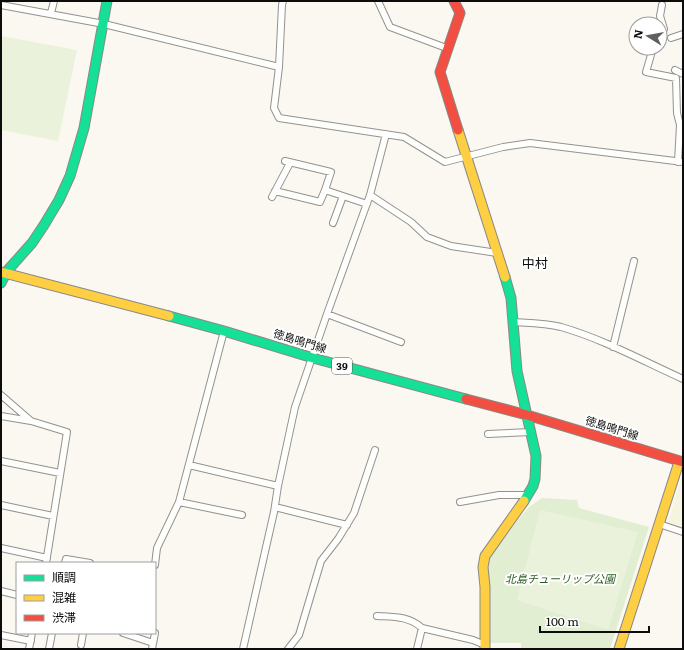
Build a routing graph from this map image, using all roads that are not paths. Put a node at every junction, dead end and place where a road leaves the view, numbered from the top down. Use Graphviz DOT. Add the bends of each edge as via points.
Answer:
graph roads {
  1 [pos="54,1"];
  2 [pos="107,1"];
  3 [pos="283,1"];
  4 [pos="378,1"];
  5 [pos="454,1"];
  6 [pos="1,5"];
  7 [pos="662,5"];
  8 [pos="51,13"];
  9 [pos="660,16"];
  10 [pos="104,24"];
  11 [pos="683,34"];
  12 [pos="670,38"];
  13 [pos="448,50"];
  14 [pos="651,56"];
  15 [pos="279,67"];
  16 [pos="675,70"];
  17 [pos="683,74"];
  18 [pos="386,134"];
  19 [pos="467,156"];
  20 [pos="681,162"];
  21 [pos="326,190"];
  22 [pos="370,195"];
  23 [pos="343,196"];
  24 [pos="367,204"];
  25 [pos="333,223"];
  26 [pos="497,253"];
  27 [pos="634,261"];
  28 [pos="3,273"];
  29 [pos="1,283"];
  30 [pos="327,314"];
  31 [pos="512,322"];
  32 [pos="224,331"];
  33 [pos="402,342"];
  34 [pos="613,347"];
  35 [pos="313,358"];
  36 [pos="683,379"];
  37 [pos="1,394"];
  38 [pos="527,415"];
  39 [pos="1,416"];
  40 [pos="31,421"];
  41 [pos="530,432"];
  42 [pos="488,434"];
  43 [pos="375,450"];
  44 [pos="1,460"];
  45 [pos="681,462"];
  46 [pos="189,465"];
  47 [pos="60,473"];
  48 [pos="278,486"];
  49 [pos="528,495"];
  50 [pos="179,502"];
  51 [pos="460,502"];
  52 [pos="1,505"];
  53 [pos="275,507"];
  54 [pos="242,515"];
  55 [pos="52,516"];
  56 [pos="659,524"];
  57 [pos="347,525"];
  58 [pos="683,532"];
  59 [pos="1,548"];
  60 [pos="46,560"];
  61 [pos="65,562"];
  62 [pos="84,562"];
  63 [pos="155,562"];
  64 [pos="1,591"];
  65 [pos="16,595"];
  66 [pos="377,616"];
  67 [pos="422,628"];
  68 [pos="32,634"];
  69 [pos="52,634"];
  70 [pos="83,634"];
  71 [pos="125,634"];
  72 [pos="155,634"];
  73 [pos="1,635"];
  74 [pos="31,641"];
  75 [pos="81,645"];
  76 [pos="152,646"];
  77 [pos="485,647"];
  78 [pos="29,649"];
  79 [pos="49,649"];
  80 [pos="243,649"];
  81 [pos="288,649"];
  82 [pos="417,649"];
  83 [pos="619,649"];
  1 -- 8 [label="street"];
  2 -- 10 [label="street"];
  3 -- 15 [label="street"];
  4 -- 13 [label="street" via="390,27"];
  5 -- 13 [label="street" via="460,13"];
  6 -- 8 [label="street"];
  7 -- 9 [label="street"];
  8 -- 10 [label="street"];
  10 -- 15 [label="street"];
  10 -- 28 [label="street" via="75,164 50,214 32,241"];
  11 -- 12 [label="street"];
  13 -- 19 [label="street" via="440,72"];
  14 -- 20 [label="street" via="646,72 676,78"];
  15 -- 18 [label="street" via="274,108 279,118"];
  16 -- 17 [label="street"];
  18 -- 19 [label="street" via="404,137 445,162"];
  18 -- 22 [label="street"];
  19 -- 20 [label="street" via="530,143"];
  19 -- 26 [label="street"];
  21 -- 21 [label="street" via="331,172 288,162 273,194 320,202"];
  21 -- 23 [label="street"];
  22 -- 24 [label="street"];
  22 -- 26 [label="street" via="411,222 427,237 451,246"];
  23 -- 24 [label="street"];
  23 -- 25 [label="street"];
  24 -- 30 [label="street"];
  26 -- 31 [label="street" via="511,298"];
  27 -- 34 [label="street"];
  28 -- 29 [label="street"];
  28 -- 32 [label="street, 徳島鳴門線 / 39"];
  30 -- 33 [label="street"];
  30 -- 35 [label="street"];
  31 -- 34 [label="street" via="560,327"];
  31 -- 38 [label="street" via="517,370"];
  32 -- 35 [label="street, 徳島鳴門線 / 39"];
  32 -- 46 [label="street"];
  34 -- 36 [label="street"];
  35 -- 38 [label="street, 徳島鳴門線 / 39"];
  35 -- 48 [label="street" via="295,407"];
  37 -- 40 [label="street"];
  38 -- 41 [label="street"];
  38 -- 45 [label="street, 徳島鳴門線 / 39"];
  39 -- 40 [label="street"];
  40 -- 47 [label="street" via="67,432"];
  41 -- 42 [label="street"];
  41 -- 49 [label="street" via="536,456 535,479"];
  43 -- 57 [label="street" via="354,513"];
  44 -- 47 [label="street"];
  45 -- 56 [label="street"];
  46 -- 48 [label="street"];
  46 -- 50 [label="street"];
  47 -- 55 [label="street"];
  48 -- 53 [label="street"];
  49 -- 51 [label="street" via="499,495"];
  49 -- 77 [label="street" via="485,556"];
  50 -- 54 [label="street"];
  50 -- 63 [label="street" via="157,548"];
  52 -- 55 [label="street"];
  53 -- 57 [label="street"];
  53 -- 80 [label="street"];
  55 -- 60 [label="street"];
  56 -- 58 [label="street"];
  56 -- 83 [label="street"];
  57 -- 81 [label="street" via="321,560 299,635"];
  59 -- 60 [label="street"];
  61 -- 62 [label="street" via="66,559"];
  64 -- 65 [label="street"];
  66 -- 67 [label="street" via="401,618 415,622"];
  67 -- 77 [label="street" via="473,640"];
  67 -- 82 [label="street"];
  68 -- 74 [label="street"];
  69 -- 79 [label="street"];
  70 -- 75 [label="street"];
  71 -- 76 [label="street"];
  72 -- 76 [label="street"];
  73 -- 74 [label="street"];
  74 -- 78 [label="street"];
}
